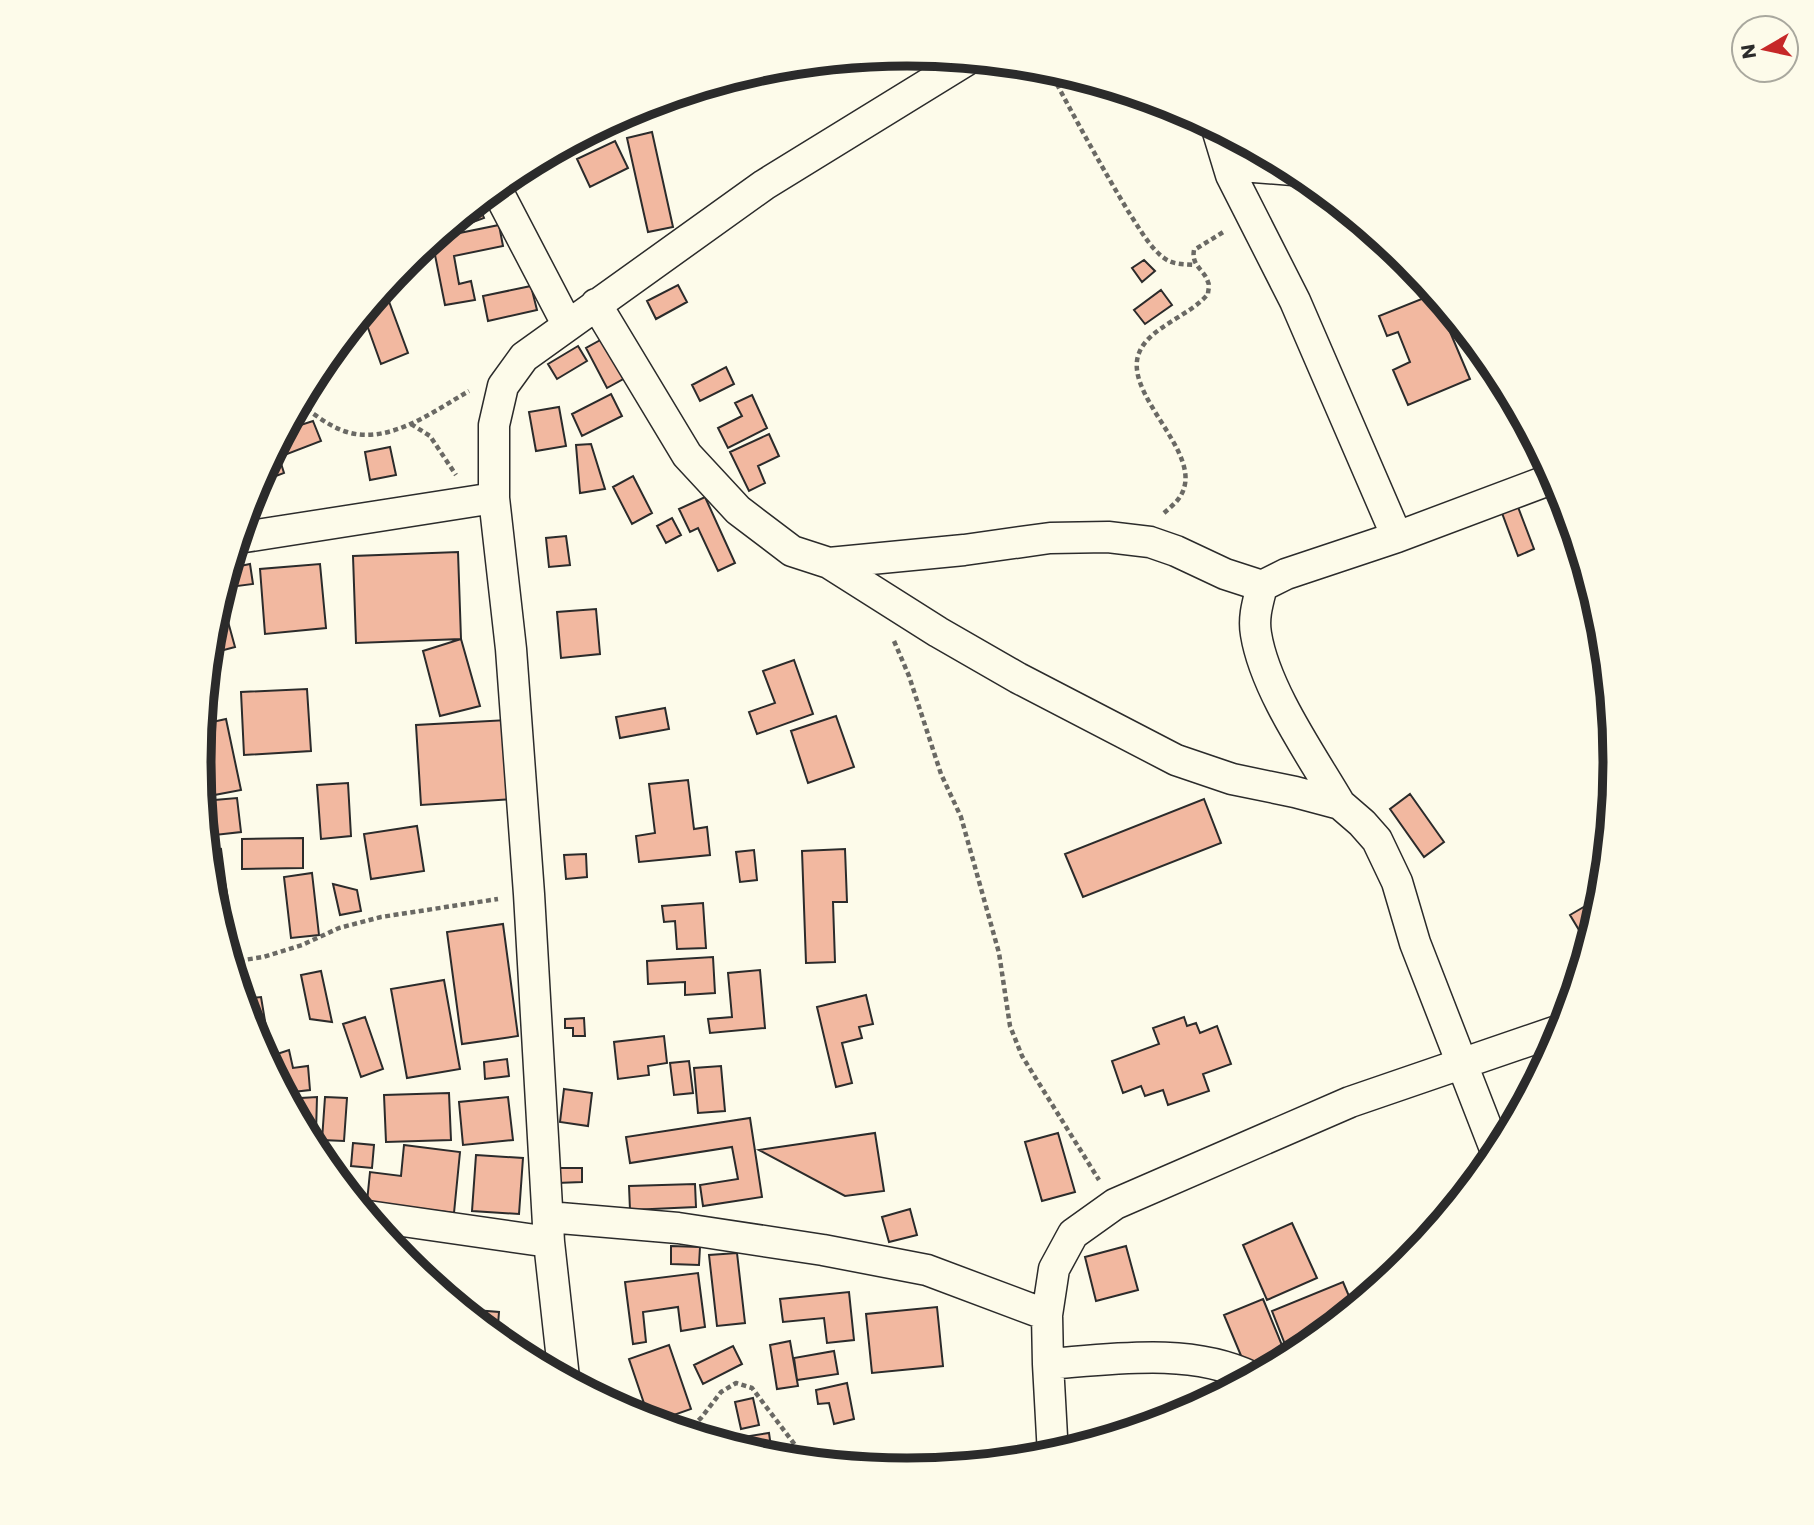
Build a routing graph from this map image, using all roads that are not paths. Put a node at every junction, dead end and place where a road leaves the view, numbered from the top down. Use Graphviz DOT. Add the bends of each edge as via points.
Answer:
graph roads {
  1 [pos="954,68"];
  2 [pos="1220,141"];
  3 [pos="1227,164"];
  4 [pos="1267,168"];
  5 [pos="501,197"];
  6 [pos="596,304"];
  7 [pos="567,324"];
  8 [pos="1543,482"];
  9 [pos="481,500"];
  10 [pos="249,536"];
  11 [pos="1397,537"];
  12 [pos="829,563"];
  13 [pos="1262,586"];
  14 [pos="1340,804"];
  15 [pos="1548,1034"];
  16 [pos="1462,1062"];
  17 [pos="1492,1140"];
  18 [pos="381,1217"];
  19 [pos="549,1229"];
  20 [pos="1047,1315"];
  21 [pos="1048,1364"];
  22 [pos="563,1367"];
  23 [pos="1242,1372"];
  24 [pos="1052,1443"];
  1 -- 6 [label="street" via="764,185"];
  2 -- 3 [label="street"];
  3 -- 4 [label="street"];
  3 -- 11 [label="street" via="1296,301"];
  5 -- 7 [label="street"];
  6 -- 7 [label="street"];
  6 -- 12 [label="street" via="687,455 738,510 792,551"];
  7 -- 9 [label="street" via="524,356 503,386"];
  8 -- 11 [label="street"];
  9 -- 10 [label="street"];
  9 -- 19 [label="street" via="512,649"];
  11 -- 13 [label="street"];
  12 -- 13 [label="street" via="1050,538 1108,537 1150,542"];
  12 -- 14 [label="street" via="1018,678 1176,760 1232,779"];
  13 -- 14 [label="street" via="1256,634 1271,681"];
  14 -- 16 [label="street" via="1382,850"];
  15 -- 16 [label="street"];
  16 -- 17 [label="street"];
  16 -- 20 [label="street" via="1350,1102 1115,1204 1073,1234 1054,1269"];
  18 -- 19 [label="street"];
  19 -- 20 [label="street" via="678,1228 823,1250 927,1270"];
  19 -- 22 [label="street"];
  20 -- 21 [label="street"];
  21 -- 23 [label="street" via="1126,1358 1180,1360 1230,1366"];
  21 -- 24 [label="street"];
}
